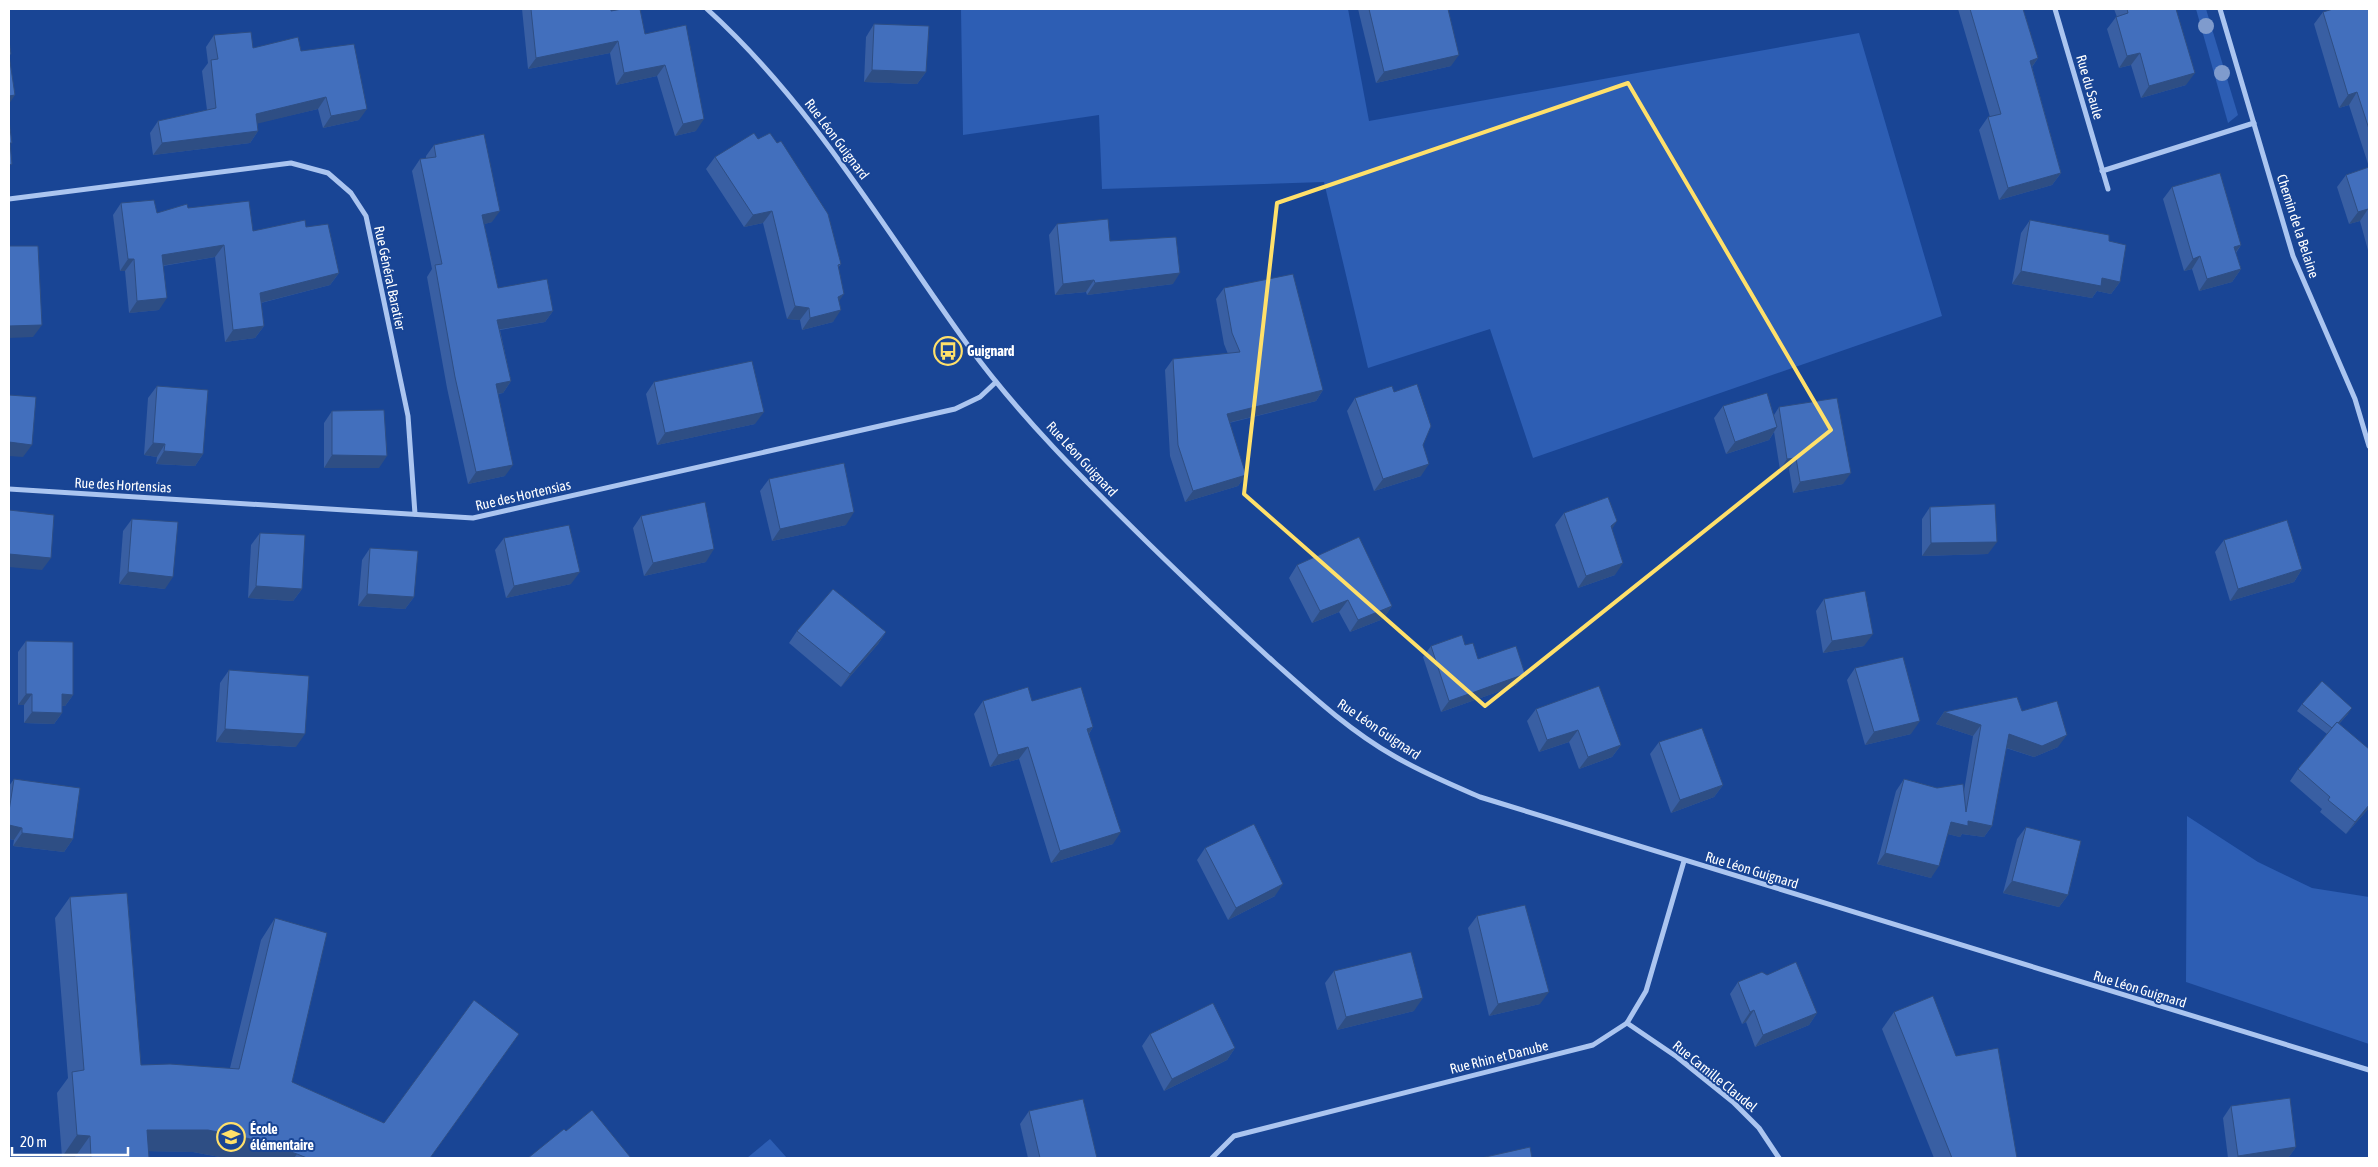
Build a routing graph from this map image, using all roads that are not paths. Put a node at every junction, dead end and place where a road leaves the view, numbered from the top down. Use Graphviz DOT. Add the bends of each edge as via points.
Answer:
graph roads {
  1 [pos="706,9"];
  2 [pos="2056,9"];
  3 [pos="2220,9"];
  4 [pos="2254,123"];
  5 [pos="2102,171"];
  6 [pos="2108,189"];
  7 [pos="9,199"];
  8 [pos="996,382"];
  9 [pos="2369,446"];
  10 [pos="9,489"];
  11 [pos="415,514"];
  12 [pos="1684,861"];
  13 [pos="1627,1024"];
  14 [pos="2369,1070"];
  15 [pos="1212,1158"];
  16 [pos="1779,1158"];
  1 -- 8 [label="street, Rue Léon Guignard" via="737,36 824,137"];
  2 -- 5 [label="street, Rue du Saule"];
  3 -- 4 [label="street, Chemin de la Belaine"];
  4 -- 5 [label="street"];
  4 -- 9 [label="street, Chemin de la Belaine" via="2293,256 2355,399"];
  5 -- 6 [label="street, Rue du Saule"];
  7 -- 11 [label="street, Rue Général Baratier" via="291,163 328,173 351,193 366,216 408,416"];
  8 -- 11 [label="street, Rue des Hortensias" via="980,397 926,416 473,518"];
  8 -- 12 [label="street, Rue Léon Guignard" via="1079,473 1179,574 1306,691 1348,725 1434,778 1480,797"];
  10 -- 11 [label="street, Rue des Hortensias"];
  12 -- 13 [label="street, Rue Rhin et Danube" via="1646,991"];
  12 -- 14 [label="street, Rue Léon Guignard"];
  13 -- 15 [label="street, Rue Rhin et Danube" via="1593,1044 1234,1136"];
  13 -- 16 [label="street, Rue Camille Claudel" via="1677,1057 1733,1102 1759,1128"];
}
